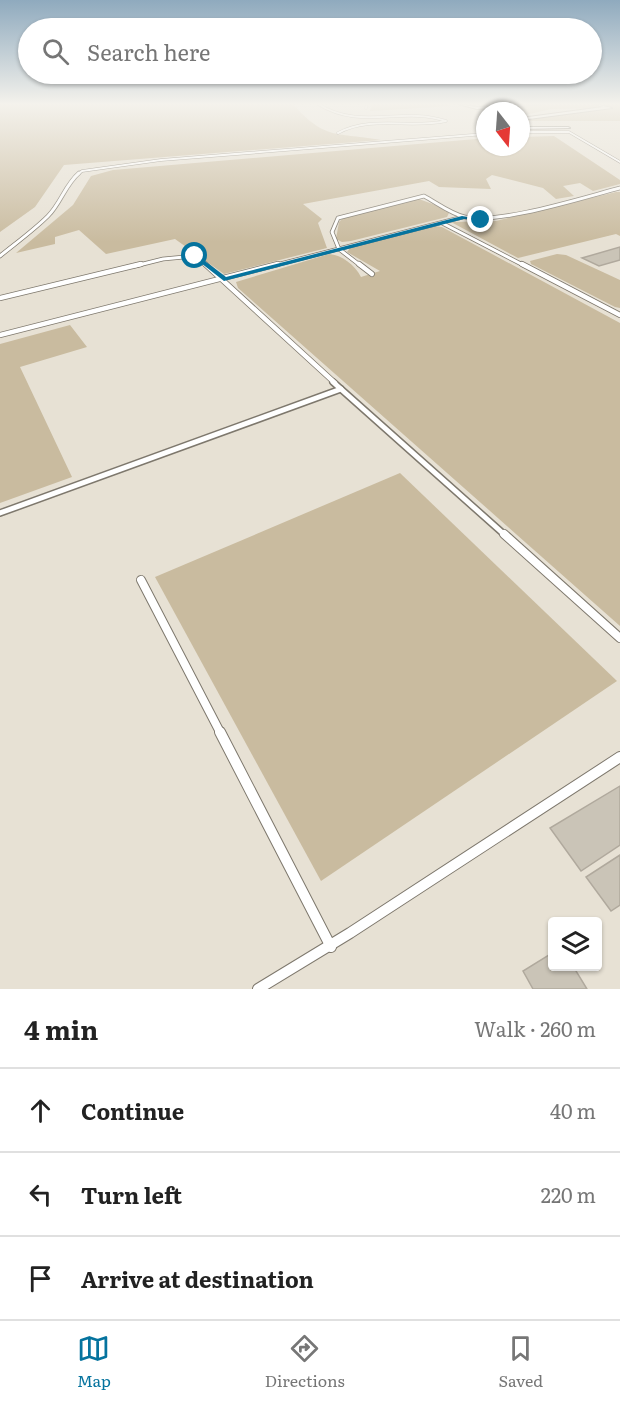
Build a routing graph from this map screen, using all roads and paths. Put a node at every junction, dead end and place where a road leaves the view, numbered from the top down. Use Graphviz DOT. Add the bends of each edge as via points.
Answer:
graph roads {
  1 [pos="284,150"];
  2 [pos="600,150"];
  3 [pos="620,162"];
  4 [pos="620,188"];
  5 [pos="464,217"];
  6 [pos="441,223"];
  7 [pos="339,249"];
  8 [pos="0,256"];
  9 [pos="372,273"];
  10 [pos="224,279"];
  11 [pos="0,297"];
  12 [pos="619,314"];
  13 [pos="0,335"];
  14 [pos="341,389"];
  15 [pos="0,513"];
  16 [pos="141,580"];
  17 [pos="620,638"];
  18 [pos="620,757"];
  19 [pos="331,947"];
  20 [pos="258,989"];
  1 -- 8 [label="lane" via="82,171 71,180 48,216"];
  2 -- 3 [label="lane"];
  4 -- 5 [label="lane" via="488,220"];
  5 -- 6 [label="lane"];
  5 -- 7 [label="lane" via="424,196 345,214 333,223"];
  6 -- 7 [label="lane"];
  6 -- 12 [label="lane"];
  7 -- 9 [label="lane"];
  7 -- 10 [label="lane"];
  10 -- 11 [label="lane" via="195,256 182,256"];
  10 -- 13 [label="lane"];
  10 -- 14 [label="lane"];
  14 -- 15 [label="lane"];
  14 -- 17 [label="lane"];
  16 -- 19 [label="lane"];
  18 -- 19 [label="lane" via="527,813"];
  19 -- 20 [label="lane"];
}
